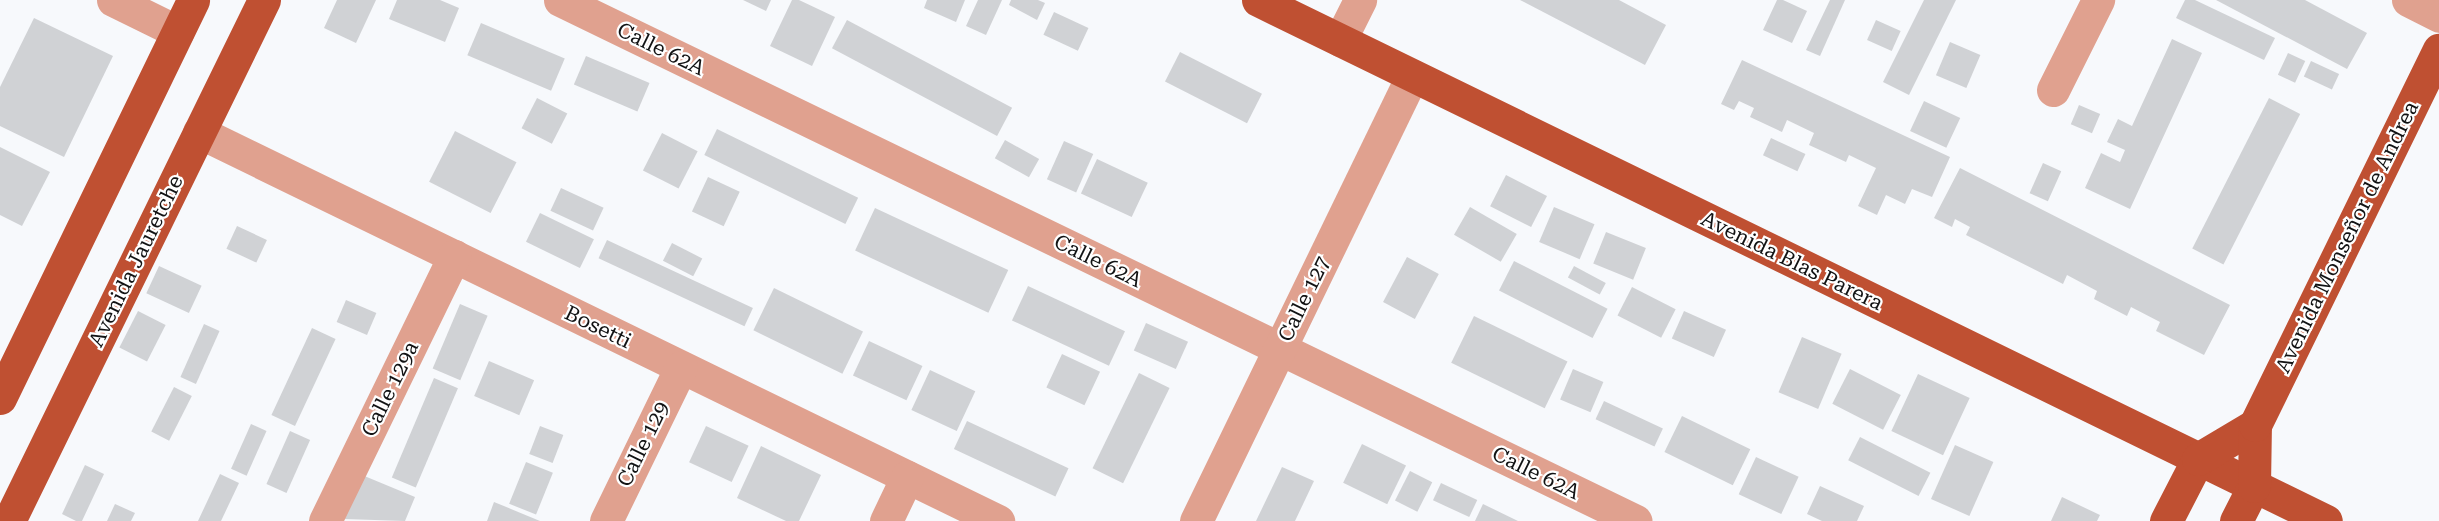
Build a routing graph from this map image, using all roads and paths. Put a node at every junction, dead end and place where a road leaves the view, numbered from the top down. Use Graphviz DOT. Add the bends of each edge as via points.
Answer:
graph roads {
  1 [pos="113,0"];
  2 [pos="193,0"];
  3 [pos="264,0"];
  4 [pos="561,0"];
  5 [pos="1258,0"];
  6 [pos="1360,0"];
  7 [pos="2098,0"];
  8 [pos="2408,0"];
  9 [pos="2439,16"];
  10 [pos="178,32"];
  11 [pos="1340,40"];
  12 [pos="2439,50"];
  13 [pos="1412,76"];
  14 [pos="2053,90"];
  15 [pos="199,132"];
  16 [pos="454,256"];
  17 [pos="1279,350"];
  18 [pos="681,367"];
  19 [pos="0,398"];
  20 [pos="2255,424"];
  21 [pos="2198,459"];
  22 [pos="907,477"];
  23 [pos="2254,486"];
  24 [pos="9,521"];
  25 [pos="325,521"];
  26 [pos="606,521"];
  27 [pos="885,521"];
  28 [pos="998,521"];
  29 [pos="1196,521"];
  30 [pos="1636,521"];
  31 [pos="2166,521"];
  32 [pos="2236,521"];
  33 [pos="2326,521"];
  1 -- 10 [label="street"];
  2 -- 10 [label="main road"];
  3 -- 15 [label="main road, Avenida Jauretche"];
  4 -- 17 [label="street, Calle 62A"];
  5 -- 11 [label="main road, Avenida Blas Parera"];
  6 -- 11 [label="street"];
  7 -- 14 [label="street"];
  8 -- 9 [label="street"];
  10 -- 19 [label="main road"];
  11 -- 13 [label="main road, Avenida Blas Parera"];
  12 -- 20 [label="main road, Avenida Monseñor de Andrea"];
  13 -- 17 [label="street, Calle 127"];
  13 -- 21 [label="main road, Avenida Blas Parera"];
  15 -- 16 [label="street, Bosetti"];
  15 -- 24 [label="main road, Avenida Jauretche"];
  16 -- 18 [label="street, Bosetti"];
  16 -- 25 [label="street, Calle 129a"];
  17 -- 29 [label="street, Calle 127"];
  17 -- 30 [label="street, Calle 62A"];
  18 -- 22 [label="street, Bosetti"];
  18 -- 26 [label="street, Calle 129"];
  20 -- 21 [label="main road"];
  20 -- 23 [label="main road, Avenida Monseñor de Andrea"];
  21 -- 23 [label="main road, Avenida Blas Parera"];
  21 -- 31 [label="main road"];
  22 -- 27 [label="street"];
  22 -- 28 [label="street, Bosetti"];
  23 -- 32 [label="main road, Avenida Monseñor de Andrea"];
  23 -- 33 [label="main road, Avenida Blas Parera"];
}
